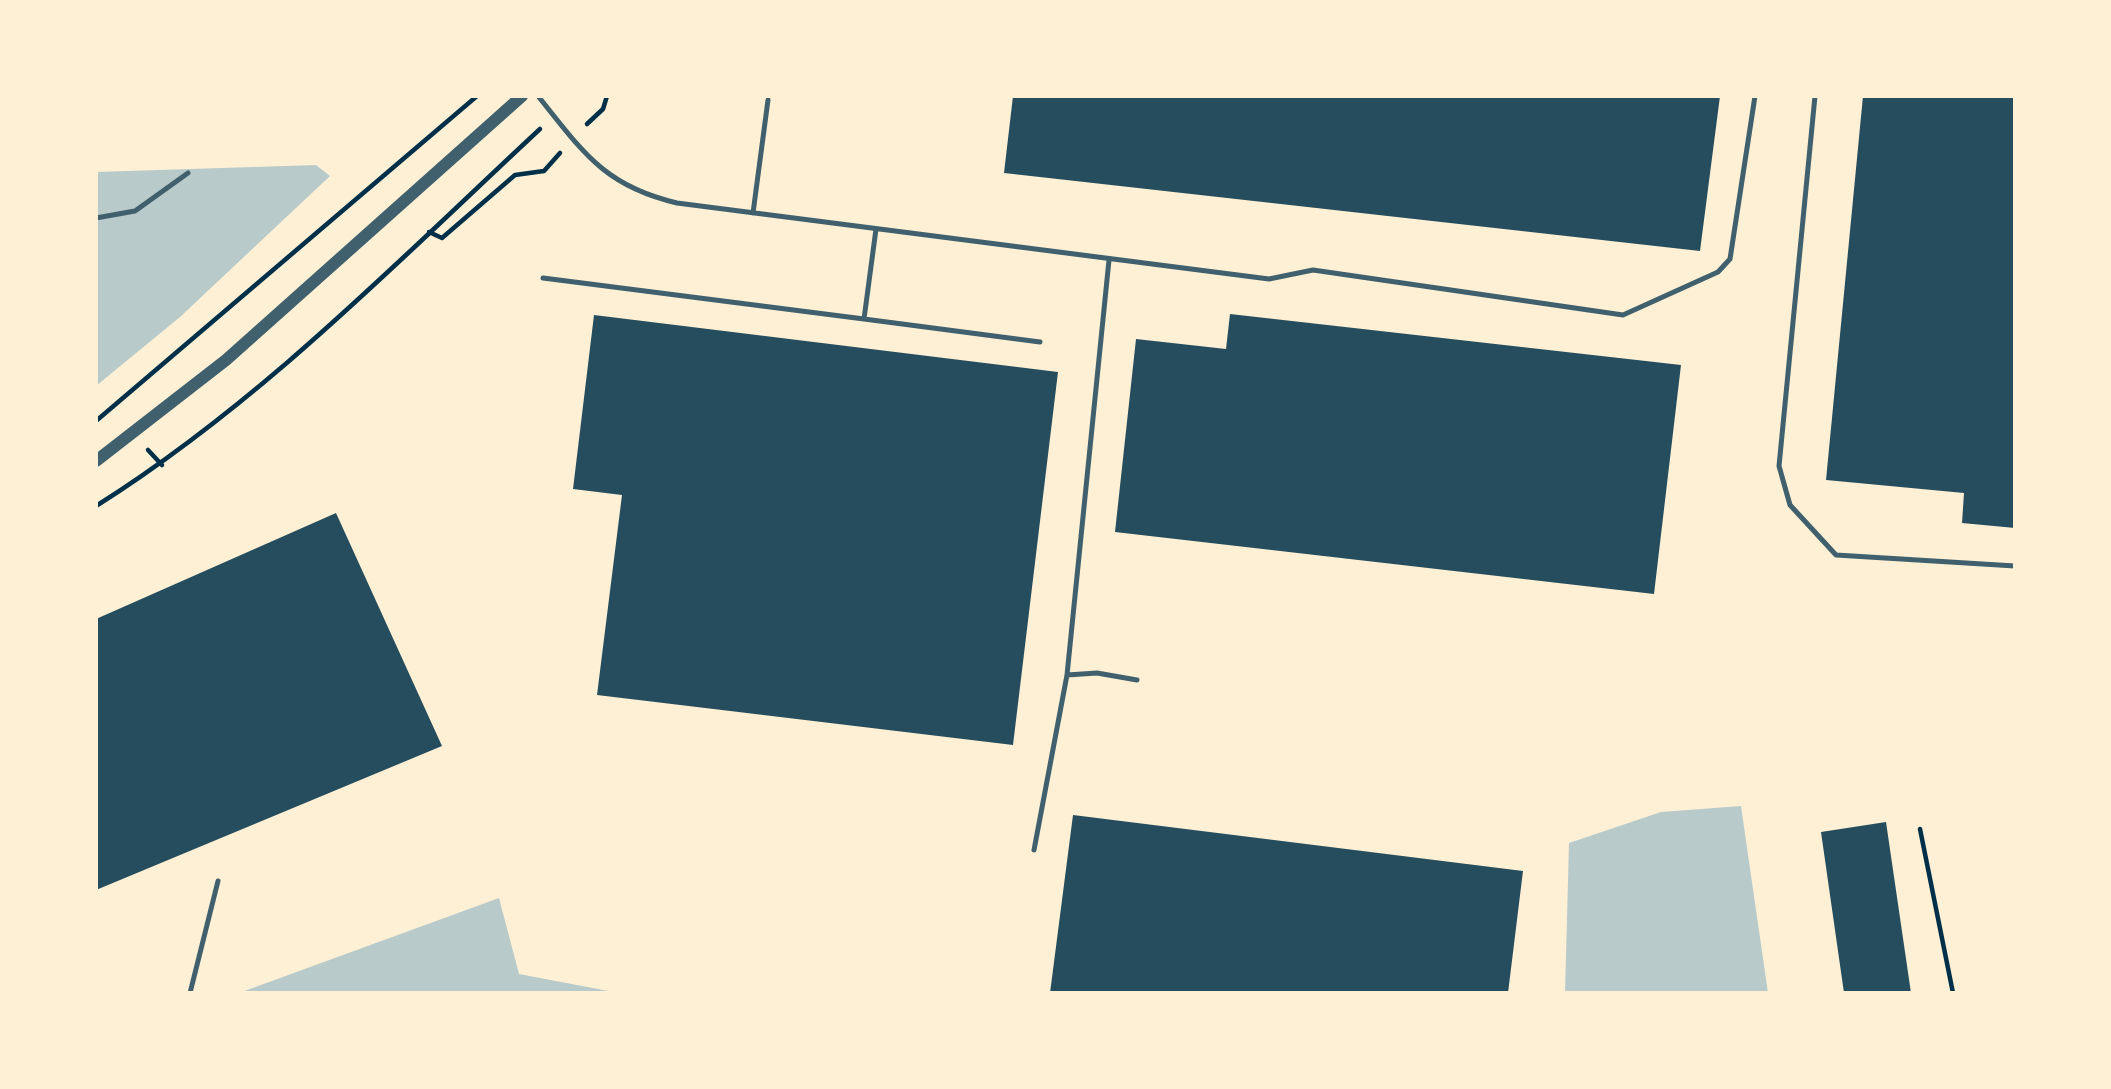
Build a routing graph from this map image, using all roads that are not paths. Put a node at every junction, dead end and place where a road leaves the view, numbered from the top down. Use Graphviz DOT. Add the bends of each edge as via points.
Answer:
graph roads {
  1 [pos="522,96"];
  2 [pos="538,96"];
  3 [pos="1755,96"];
  4 [pos="1815,96"];
  5 [pos="768,100"];
  6 [pos="188,173"];
  7 [pos="753,213"];
  8 [pos="96,218"];
  9 [pos="876,229"];
  10 [pos="1109,260"];
  11 [pos="543,278"];
  12 [pos="864,319"];
  13 [pos="1040,342"];
  14 [pos="96,461"];
  15 [pos="2015,566"];
  16 [pos="1067,675"];
  17 [pos="1137,680"];
  18 [pos="1034,850"];
  19 [pos="218,881"];
  20 [pos="190,993"];
  1 -- 14 [label="street" via="226,360"];
  2 -- 7 [label="lane" via="572,139 614,180 643,195"];
  3 -- 10 [label="lane" via="1730,258 1718,272 1623,315 1314,270 1269,279"];
  4 -- 15 [label="lane" via="1779,466 1790,505 1836,555"];
  5 -- 7 [label="lane"];
  6 -- 8 [label="lane" via="135,211"];
  7 -- 9 [label="lane"];
  9 -- 10 [label="lane"];
  9 -- 12 [label="lane"];
  10 -- 16 [label="lane"];
  11 -- 12 [label="lane"];
  12 -- 13 [label="lane"];
  16 -- 17 [label="lane" via="1097,673"];
  16 -- 18 [label="lane"];
  19 -- 20 [label="lane"];
}
